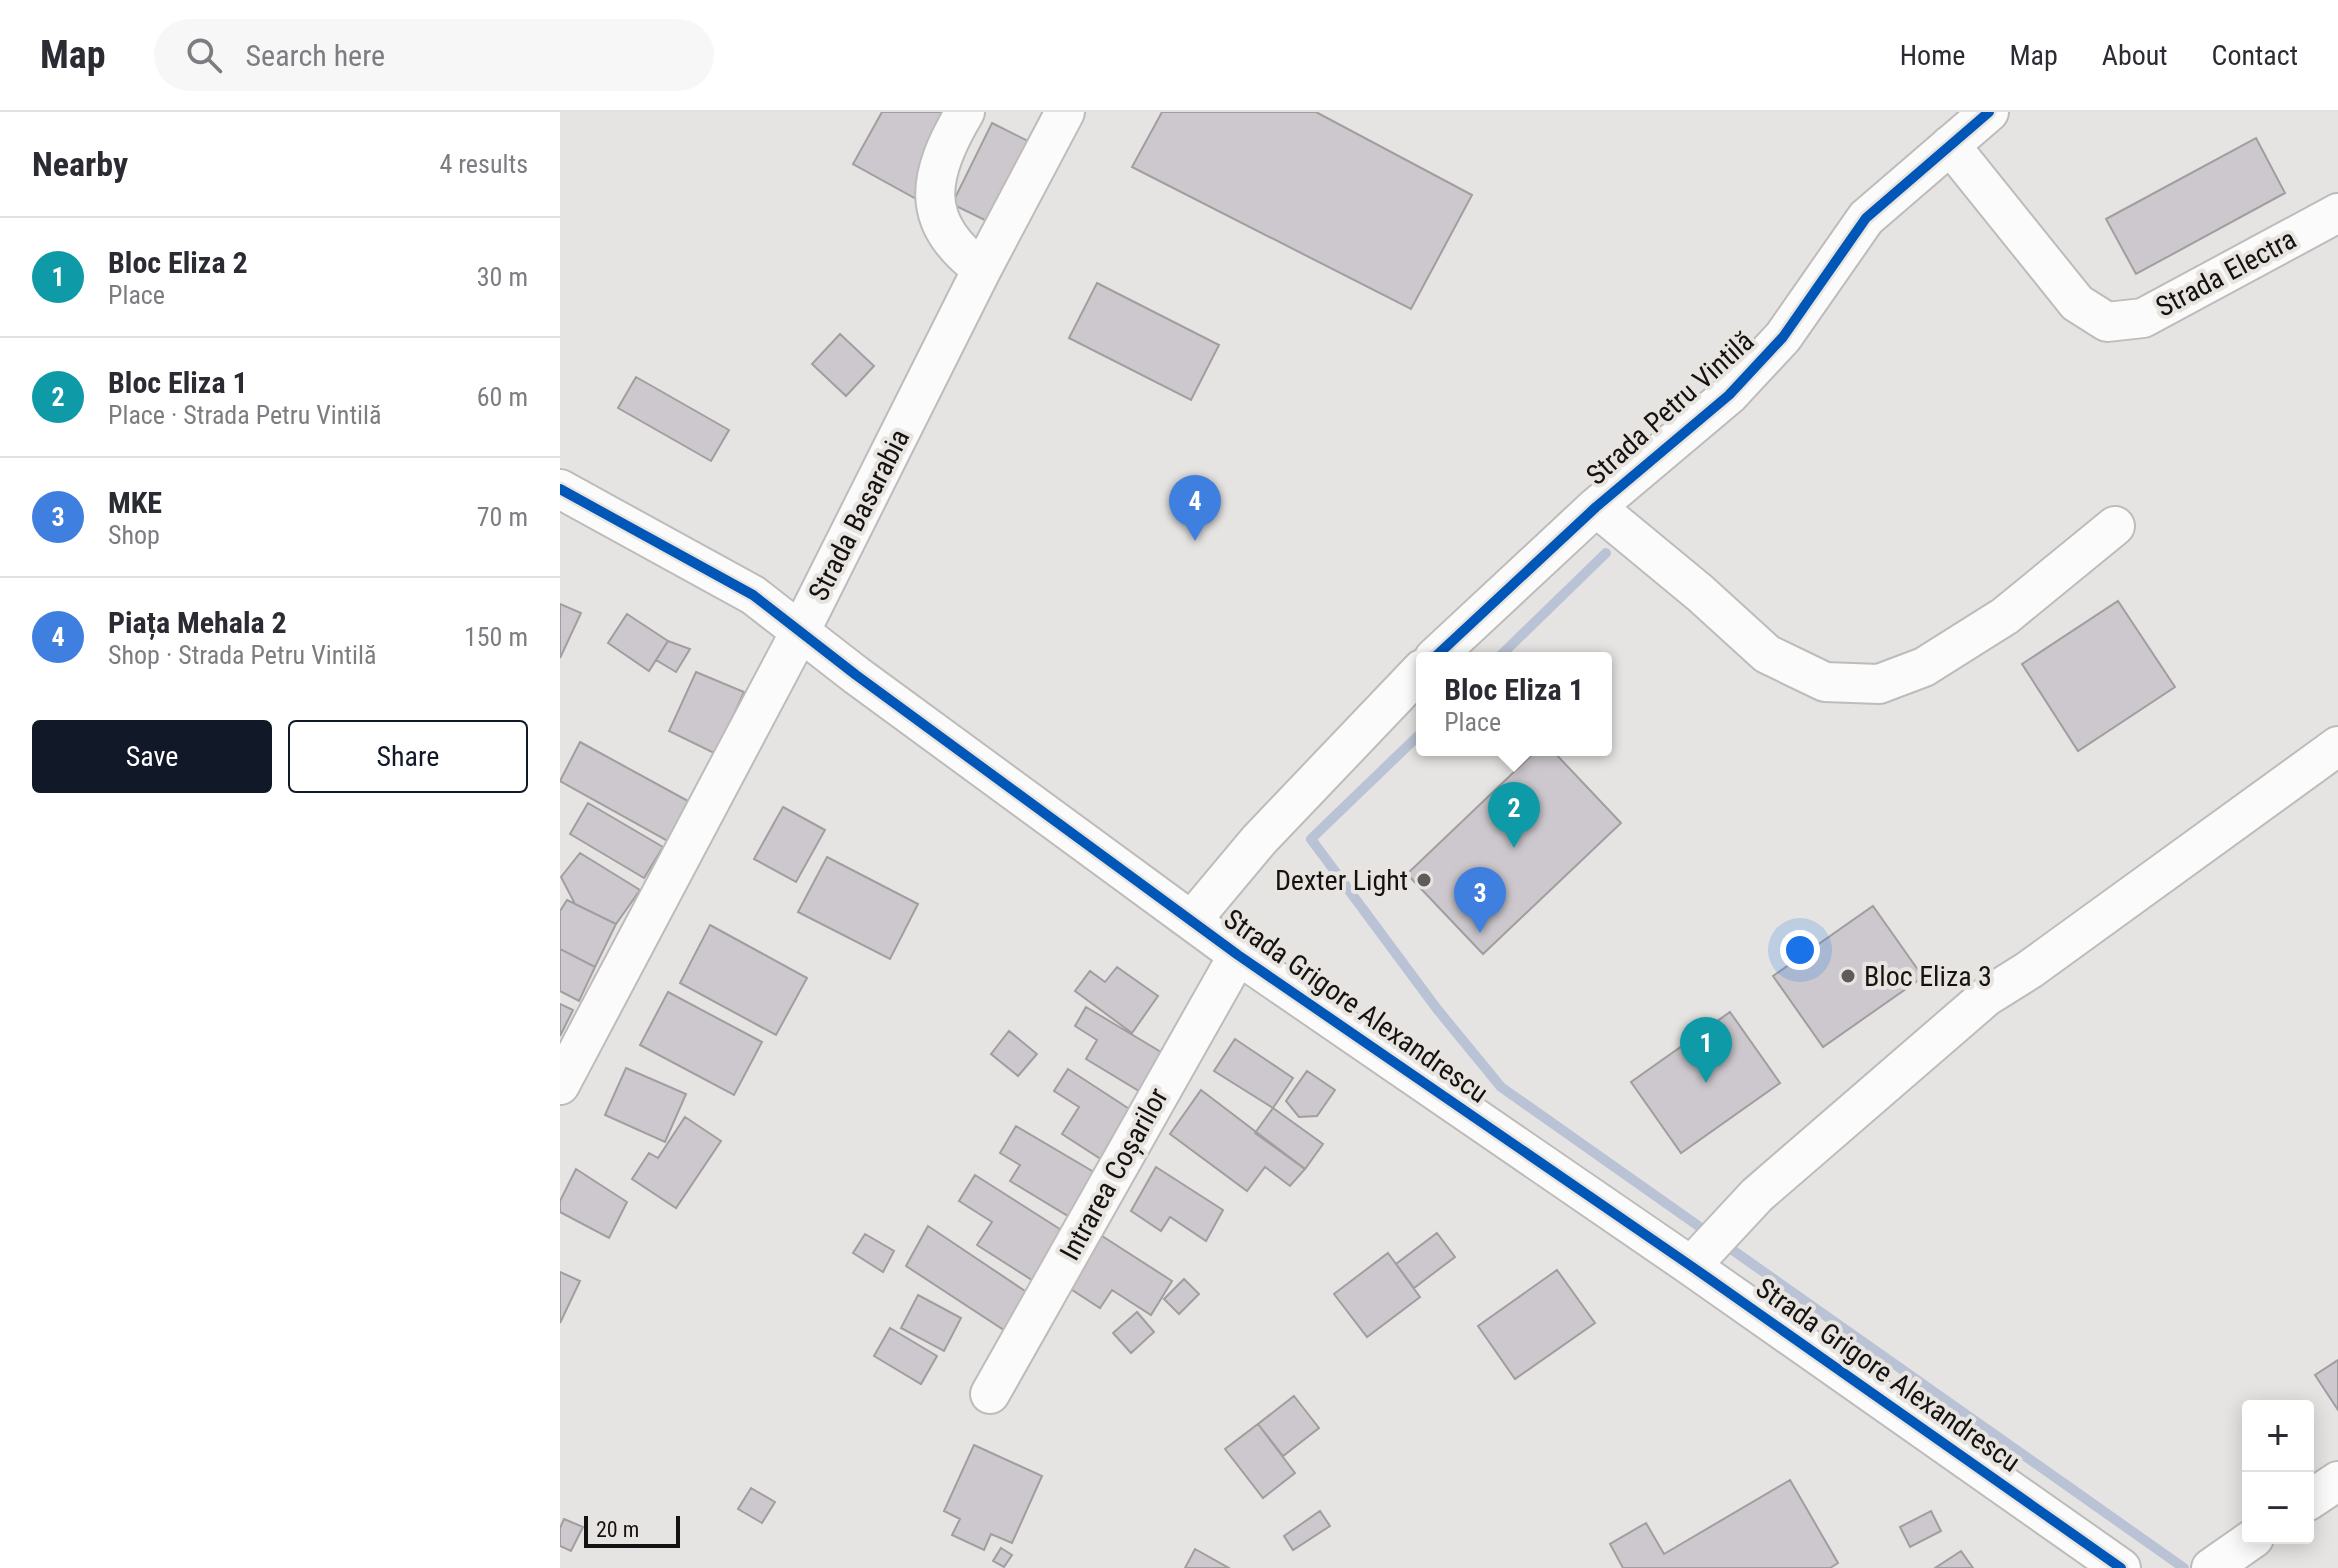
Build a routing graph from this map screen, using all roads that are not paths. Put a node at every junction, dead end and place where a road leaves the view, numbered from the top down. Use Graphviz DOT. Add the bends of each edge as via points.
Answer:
graph roads {
  1 [pos="965,112"];
  2 [pos="1065,112"];
  3 [pos="1989,112"];
  4 [pos="1950,145"];
  5 [pos="2338,213"];
  6 [pos="982,269"];
  7 [pos="560,489"];
  8 [pos="1596,507"];
  9 [pos="2115,526"];
  10 [pos="801,630"];
  11 [pos="1440,652"];
  12 [pos="1416,675"];
  13 [pos="2338,746"];
  14 [pos="1192,920"];
  15 [pos="1238,955"];
  16 [pos="560,1085"];
  17 [pos="1697,1260"];
  18 [pos="990,1394"];
  19 [pos="2338,1481"];
  20 [pos="2314,1497"];
  21 [pos="2245,1544"];
  22 [pos="2121,1568"];
  23 [pos="2211,1568"];
  1 -- 6 [label="street" via="937,177 934,208 946,236"];
  2 -- 6 [label="street, Strada Basarabia"];
  3 -- 4 [label="street, Strada Petru Vintilă"];
  4 -- 5 [label="street, Strada Electra" via="2077,303 2107,322 2143,318"];
  4 -- 8 [label="street, Strada Petru Vintilă" via="1866,218 1783,337 1729,395"];
  6 -- 10 [label="street, Strada Basarabia"];
  7 -- 10 [label="street, Strada Grigore Alexandrescu" via="753,595"];
  8 -- 9 [label="street" via="1767,654 1825,682 1879,684 1924,667 2005,616"];
  8 -- 11 [label="street, Strada Petru Vintilă"];
  10 -- 14 [label="street, Strada Grigore Alexandrescu"];
  10 -- 16 [label="street, Strada Basarabia"];
  12 -- 14 [label="street" via="1259,840"];
  13 -- 17 [label="street" via="1986,997 1757,1195"];
  14 -- 15 [label="street, Strada Grigore Alexandrescu"];
  15 -- 17 [label="street, Strada Grigore Alexandrescu"];
  15 -- 18 [label="street, Intrarea Coșarilor"];
  17 -- 22 [label="street, Strada Grigore Alexandrescu"];
  19 -- 20 [label="street"];
  21 -- 23 [label="street"];
}
